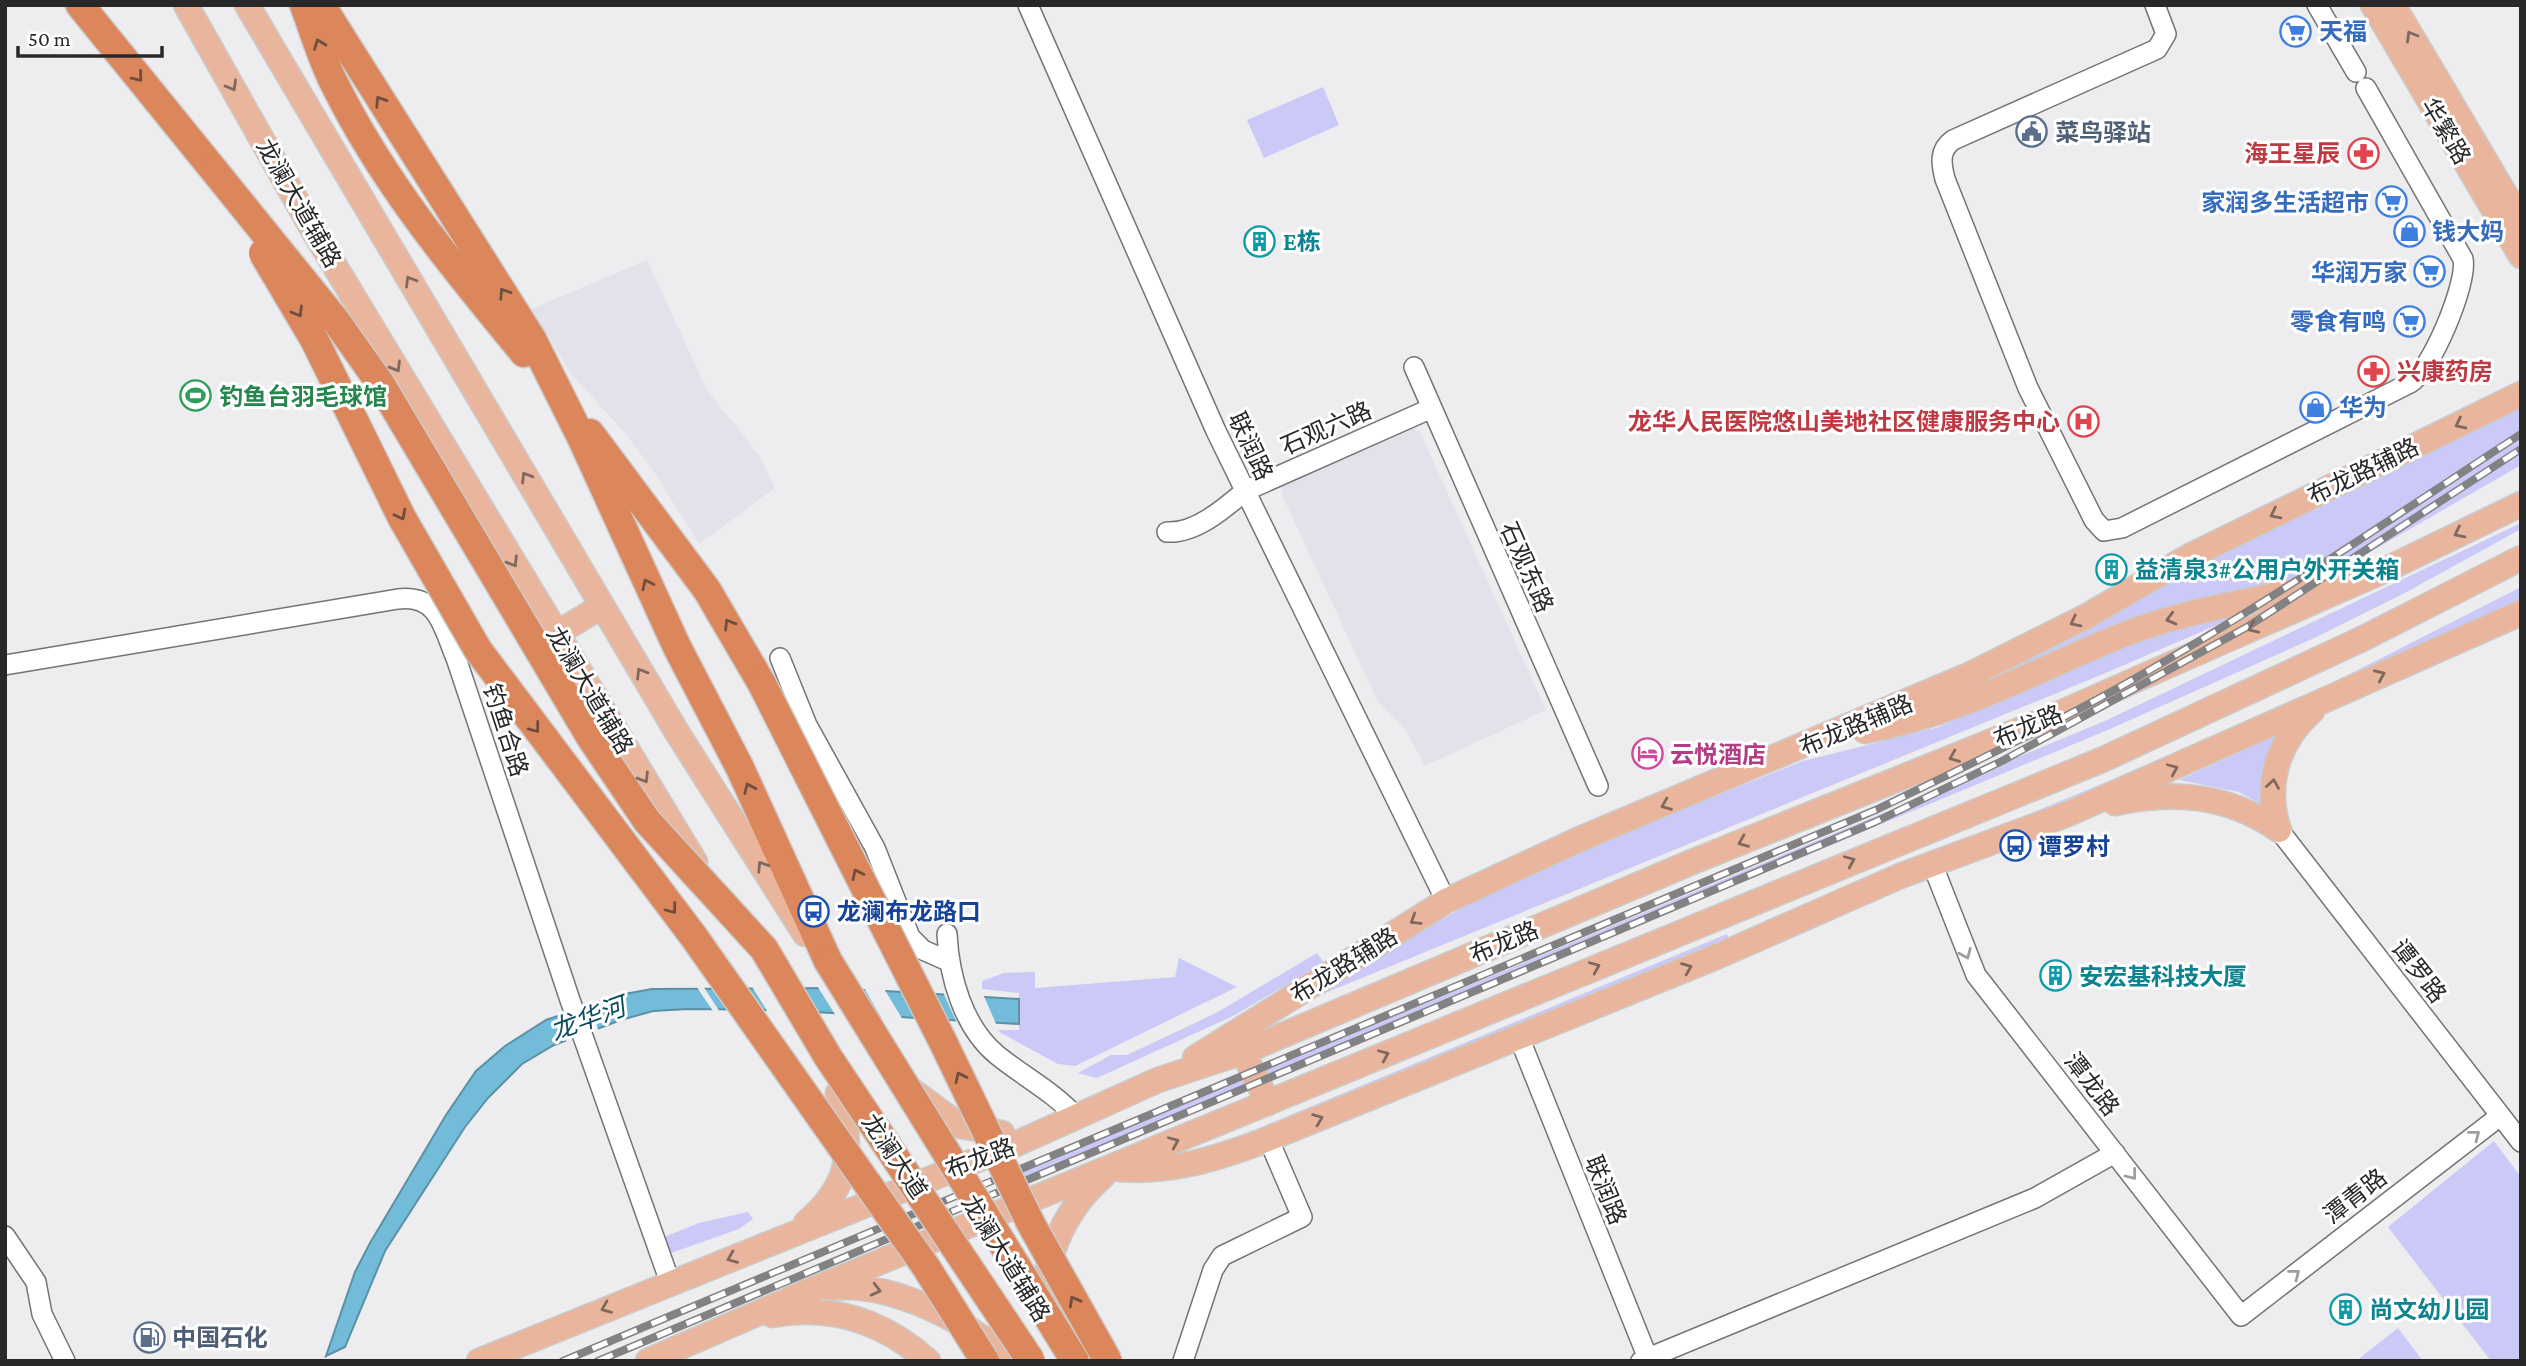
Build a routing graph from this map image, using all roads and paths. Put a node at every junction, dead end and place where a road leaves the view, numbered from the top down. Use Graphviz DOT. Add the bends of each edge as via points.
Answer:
graph roads {
  1 [pos="80,5"];
  2 [pos="186,5"];
  3 [pos="247,5"];
  4 [pos="304,5"];
  5 [pos="321,5"];
  6 [pos="1028,5"];
  7 [pos="2155,5"];
  8 [pos="2317,5"];
  9 [pos="2373,5"];
  10 [pos="2393,5"];
  11 [pos="214,169"];
  12 [pos="2521,222"];
  13 [pos="2521,256"];
  14 [pos="1414,367"];
  15 [pos="2521,394"];
  16 [pos="1433,408"];
  17 [pos="1245,491"];
  18 [pos="2521,503"];
  19 [pos="1167,532"];
  20 [pos="2521,558"];
  21 [pos="2381,572"];
  22 [pos="602,606"];
  23 [pos="2521,613"];
  24 [pos="556,634"];
  25 [pos="780,658"];
  26 [pos="5,664"];
  27 [pos="2326,699"];
  28 [pos="1828,737"];
  29 [pos="1598,786"];
  30 [pos="2070,813"];
  31 [pos="2279,830"];
  32 [pos="1938,864"];
  33 [pos="1446,901"];
  34 [pos="1739,908"];
  35 [pos="947,934"];
  36 [pos="760,956"];
  37 [pos="948,961"];
  38 [pos="826,963"];
  39 [pos="1519,1037"];
  40 [pos="1243,1052"];
  41 [pos="881,1059"];
  42 [pos="1158,1080"];
  43 [pos="838,1093"];
  44 [pos="1268,1103"];
  45 [pos="2500,1115"];
  46 [pos="1077,1118"];
  47 [pos="1054,1128"];
  48 [pos="1268,1139"];
  49 [pos="2521,1142"];
  50 [pos="2115,1153"];
  51 [pos="1111,1168"];
  52 [pos="950,1169"];
  53 [pos="901,1191"];
  54 [pos="984,1220"];
  55 [pos="794,1233"];
  56 [pos="5,1236"];
  57 [pos="936,1240"];
  58 [pos="670,1283"];
  59 [pos="809,1291"];
  60 [pos="2241,1316"];
  61 [pos="737,1322"];
  62 [pos="1054,1336"];
  63 [pos="1646,1360"];
  64 [pos="65,1361"];
  65 [pos="479,1361"];
  66 [pos="648,1361"];
  67 [pos="928,1361"];
  68 [pos="985,1361"];
  69 [pos="1010,1361"];
  70 [pos="1017,1361"];
  71 [pos="1031,1361"];
  72 [pos="1069,1361"];
  73 [pos="1075,1361"];
  74 [pos="1108,1361"];
  75 [pos="1183,1361"];
  1 -- 11 [label="highway, one-way"];
  2 -- 24 [label="main road, 龙澜大道辅路, one-way" via="313,230"];
  22 -- 3 [label="main road, 龙澜大道辅路, one-way"];
  74 -- 4 [label="highway, one-way, bridge" via="1031,1224 792,739 708,590 630,482 459,274 385,174 334,83"];
  38 -- 5 [label="highway, 龙澜大道, one-way" via="740,768 677,647 538,350"];
  6 -- 17 [label="street, 联润路"];
  7 -- 8 [label="street" via="2166,34 2157,49 1953,140 1942,152 1945,178 2028,388 2094,520 2104,531 2122,528 2416,380 2427,367 2464,276 2463,260"];
  9 -- 13 [label="main road, 华繁路"];
  12 -- 10 [label="main road, 华繁路, one-way"];
  11 -- 36 [label="highway, 龙澜大道, bridge" via="380,383 570,702 647,821"];
  11 -- 68 [label="highway, one-way, bridge" via="314,339 402,518 478,650 694,937 926,1266"];
  14 -- 16 [label="street, 石观东路"];
  15 -- 28 [label="main road, 布龙路辅路, one-way" via="2190,556 2087,616 1969,675"];
  16 -- 17 [label="street, 石观六路"];
  16 -- 29 [label="street, 石观东路"];
  17 -- 19 [label="street, 石观六路" via="1196,525"];
  17 -- 33 [label="street, 联润路"];
  18 -- 21 [label="main road, 布龙路, one-way"];
  34 -- 20 [label="main road, one-way" via="2104,759 2364,638"];
  21 -- 28 [label="main road, one-way" via="2159,623 1946,711 1908,723"];
  21 -- 40 [label="main road, 布龙路, one-way" via="2042,721 1692,862"];
  22 -- 24 [label="main road"];
  38 -- 22 [label="main road, 龙澜大道辅路, one-way" via="678,734"];
  27 -- 23 [label="main road, one-way"];
  24 -- 36 [label="main road, 龙澜大道辅路, one-way"];
  25 -- 37 [label="street" via="807,725 875,848 910,937 923,950"];
  26 -- 58 [label="street, 钓鱼合路" via="398,598 430,604 459,666"];
  30 -- 27 [label="main road, one-way"];
  31 -- 27 [label="main road, one-way" via="2272,810 2275,770 2295,727"];
  28 -- 33 [label="main road, 布龙路辅路, one-way" via="1580,839"];
  30 -- 31 [label="main road" via="2133,799 2193,797 2238,806"];
  30 -- 32 [label="main road"];
  31 -- 45 [label="street, 谭罗路"];
  32 -- 34 [label="main road"];
  39 -- 32 [label="main road, one-way"];
  32 -- 50 [label="street, 潭龙路, one-way" via="1976,975"];
  33 -- 42 [label="main road, 布龙路辅路, one-way"];
  44 -- 34 [label="main road, one-way"];
  35 -- 37 [label="street"];
  36 -- 43 [label="main road, 龙澜大道辅路"];
  36 -- 71 [label="highway, 龙澜大道, bridge"];
  37 -- 46 [label="street" via="974,1029 995,1054 1063,1102"];
  38 -- 41 [label="main road, 龙澜大道辅路, bridge"];
  38 -- 73 [label="highway, 龙澜大道, bridge"];
  48 -- 39 [label="main road, one-way"];
  39 -- 63 [label="street, 联润路"];
  40 -- 42 [label="main road, 布龙路"];
  40 -- 44 [label="main road"];
  41 -- 47 [label="main road" via="928,1105 960,1126 1018,1133"];
  41 -- 52 [label="main road, 龙澜大道辅路"];
  42 -- 46 [label="main road, 布龙路"];
  43 -- 53 [label="main road, 龙澜大道辅路"];
  43 -- 55 [label="main road" via="846,1123 847,1165 840,1187 825,1208"];
  51 -- 44 [label="main road, one-way"];
  45 -- 49 [label="street, 谭罗路"];
  60 -- 45 [label="street, 潭青路, one-way"];
  46 -- 47 [label="main road, 布龙路"];
  47 -- 52 [label="main road, 布龙路"];
  48 -- 51 [label="main road" via="1184,1167"];
  48 -- 75 [label="street" via="1302,1217 1222,1256 1213,1270"];
  50 -- 60 [label="street, 潭龙路, one-way"];
  50 -- 63 [label="street" via="2035,1198"];
  51 -- 54 [label="main road"];
  51 -- 62 [label="main road" via="1087,1190 1056,1242 1045,1300"];
  52 -- 53 [label="main road, 布龙路"];
  52 -- 54 [label="main road, 龙澜大道辅路"];
  53 -- 55 [label="main road, 布龙路"];
  53 -- 57 [label="main road, 龙澜大道辅路"];
  54 -- 57 [label="main road"];
  54 -- 62 [label="main road, 龙澜大道辅路"];
  55 -- 58 [label="main road, 布龙路, one-way"];
  56 -- 64 [label="street" via="36,1282 42,1314"];
  57 -- 59 [label="main road"];
  57 -- 70 [label="main road, 龙澜大道辅路"];
  58 -- 65 [label="main road, 布龙路, one-way"];
  59 -- 61 [label="main road"];
  59 -- 69 [label="main road, one-way" via="860,1286 909,1301 971,1331"];
  61 -- 66 [label="main road"];
  61 -- 67 [label="main road" via="782,1313 835,1313 883,1327"];
  62 -- 72 [label="main road, 龙澜大道辅路"];
}
